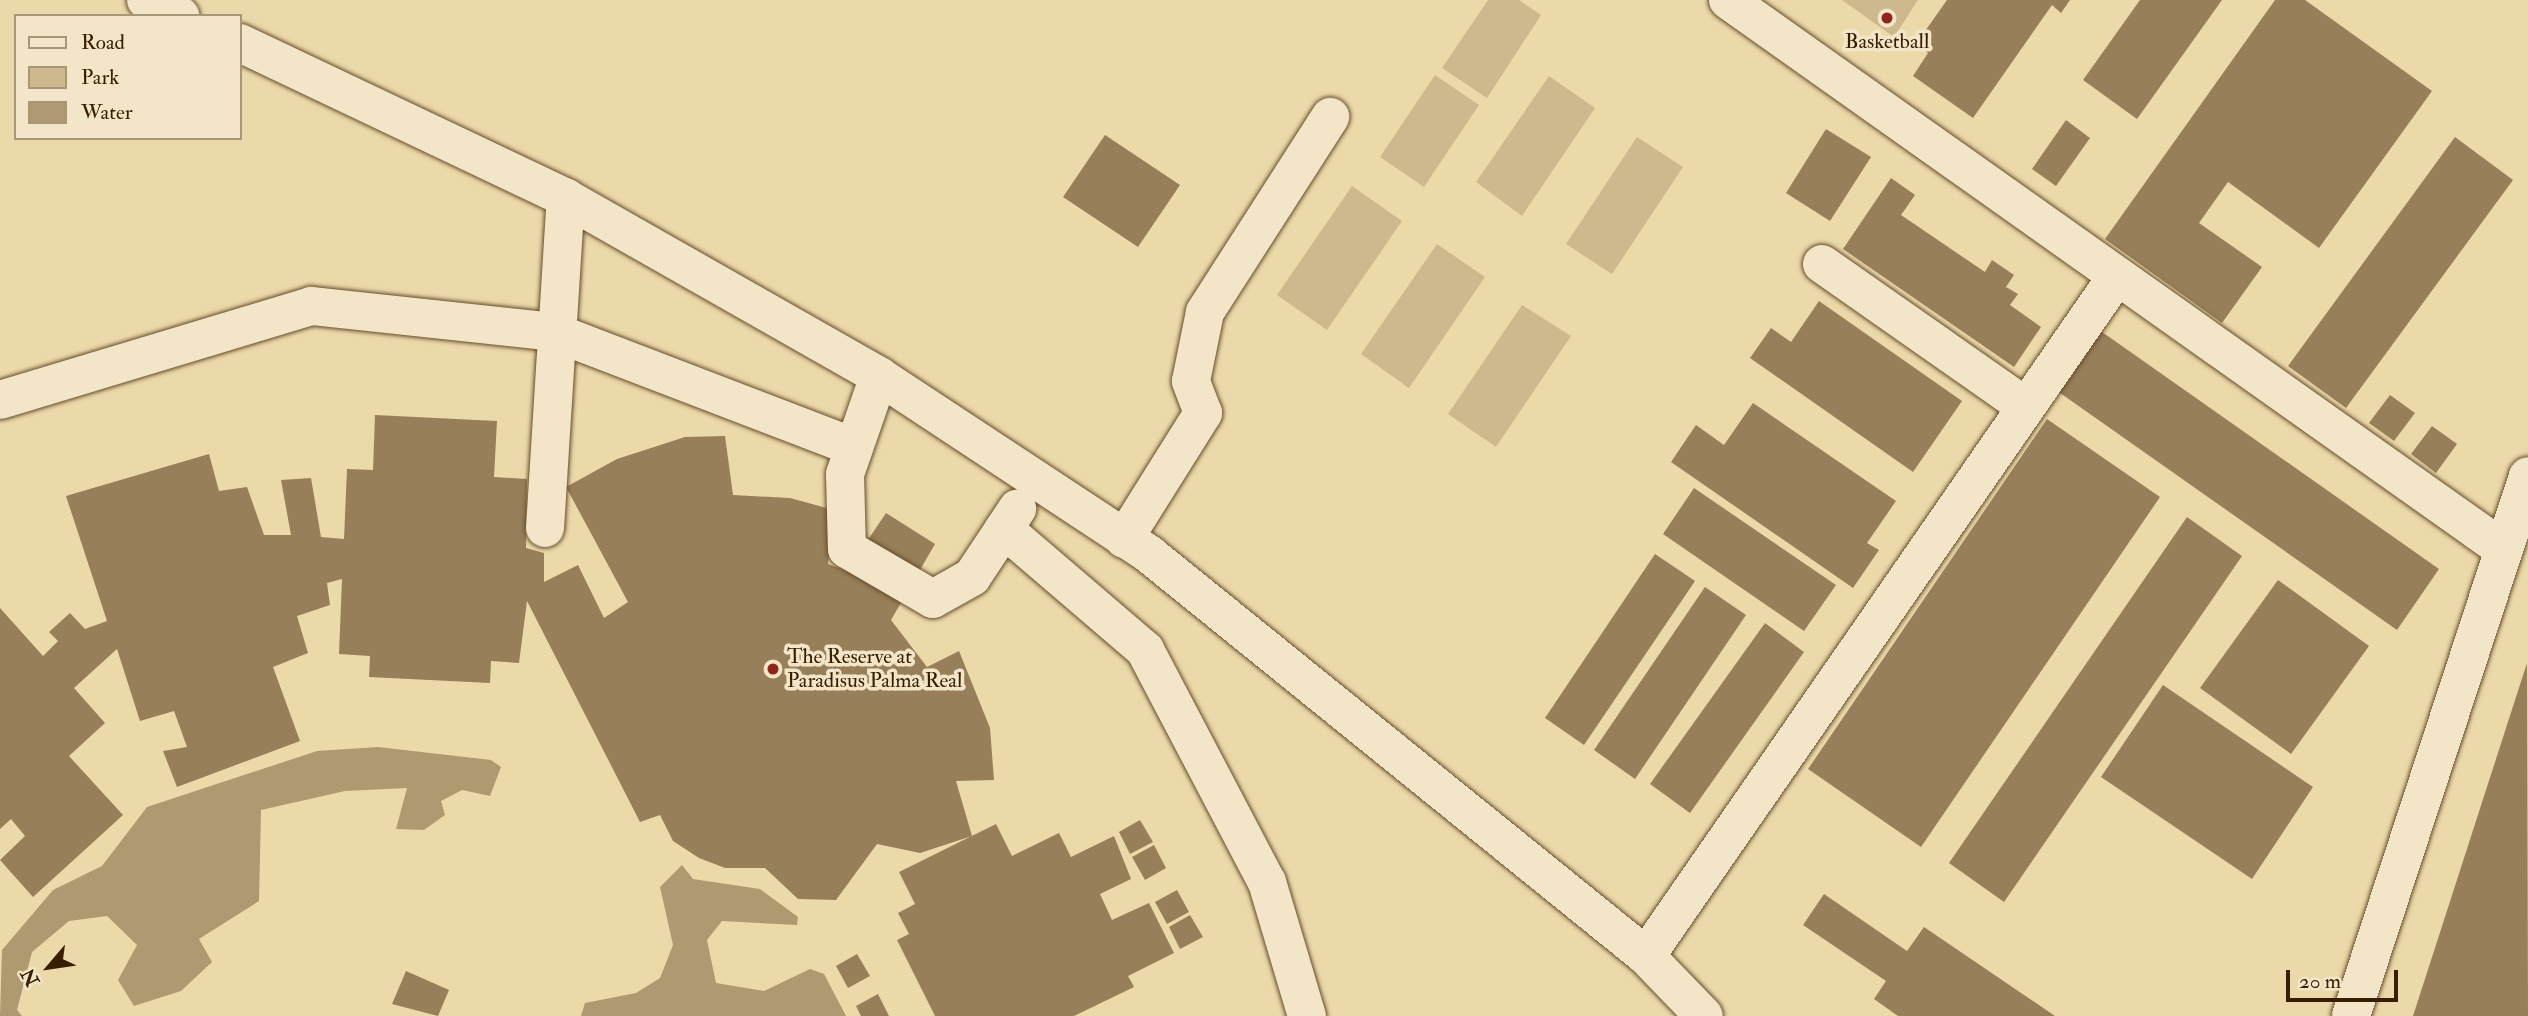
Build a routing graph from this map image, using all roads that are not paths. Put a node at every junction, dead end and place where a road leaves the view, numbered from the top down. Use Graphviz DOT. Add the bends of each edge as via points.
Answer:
graph roads {
  1 [pos="146,0"];
  2 [pos="1728,0"];
  3 [pos="176,14"];
  4 [pos="242,44"];
  5 [pos="1330,117"];
  6 [pos="566,198"];
  7 [pos="1822,264"];
  8 [pos="2117,276"];
  9 [pos="554,332"];
  10 [pos="879,376"];
  11 [pos="0,400"];
  12 [pos="2026,407"];
  13 [pos="854,447"];
  14 [pos="2528,476"];
  15 [pos="1034,484"];
  16 [pos="545,528"];
  17 [pos="1004,529"];
  18 [pos="1124,539"];
  19 [pos="2503,549"];
  20 [pos="1646,957"];
  21 [pos="1307,1016"];
  22 [pos="1704,1016"];
  23 [pos="2351,1016"];
  1 -- 3 [label="lane"];
  2 -- 8 [label="lane"];
  4 -- 6 [label="lane"];
  5 -- 18 [label="lane" via="1205,312 1191,381 1203,413"];
  6 -- 9 [label="lane"];
  6 -- 10 [label="lane"];
  7 -- 12 [label="lane"];
  8 -- 12 [label="lane"];
  8 -- 19 [label="lane"];
  9 -- 11 [label="lane" via="311,306"];
  9 -- 13 [label="lane"];
  9 -- 16 [label="lane"];
  10 -- 13 [label="lane"];
  10 -- 15 [label="lane"];
  12 -- 20 [label="lane"];
  13 -- 17 [label="lane" via="845,474 847,549 933,599 972,577"];
  14 -- 19 [label="lane"];
  15 -- 17 [label="lane"];
  15 -- 18 [label="lane"];
  17 -- 21 [label="lane" via="1145,650 1267,882"];
  18 -- 20 [label="lane"];
  19 -- 23 [label="lane"];
  20 -- 22 [label="lane"];
}
